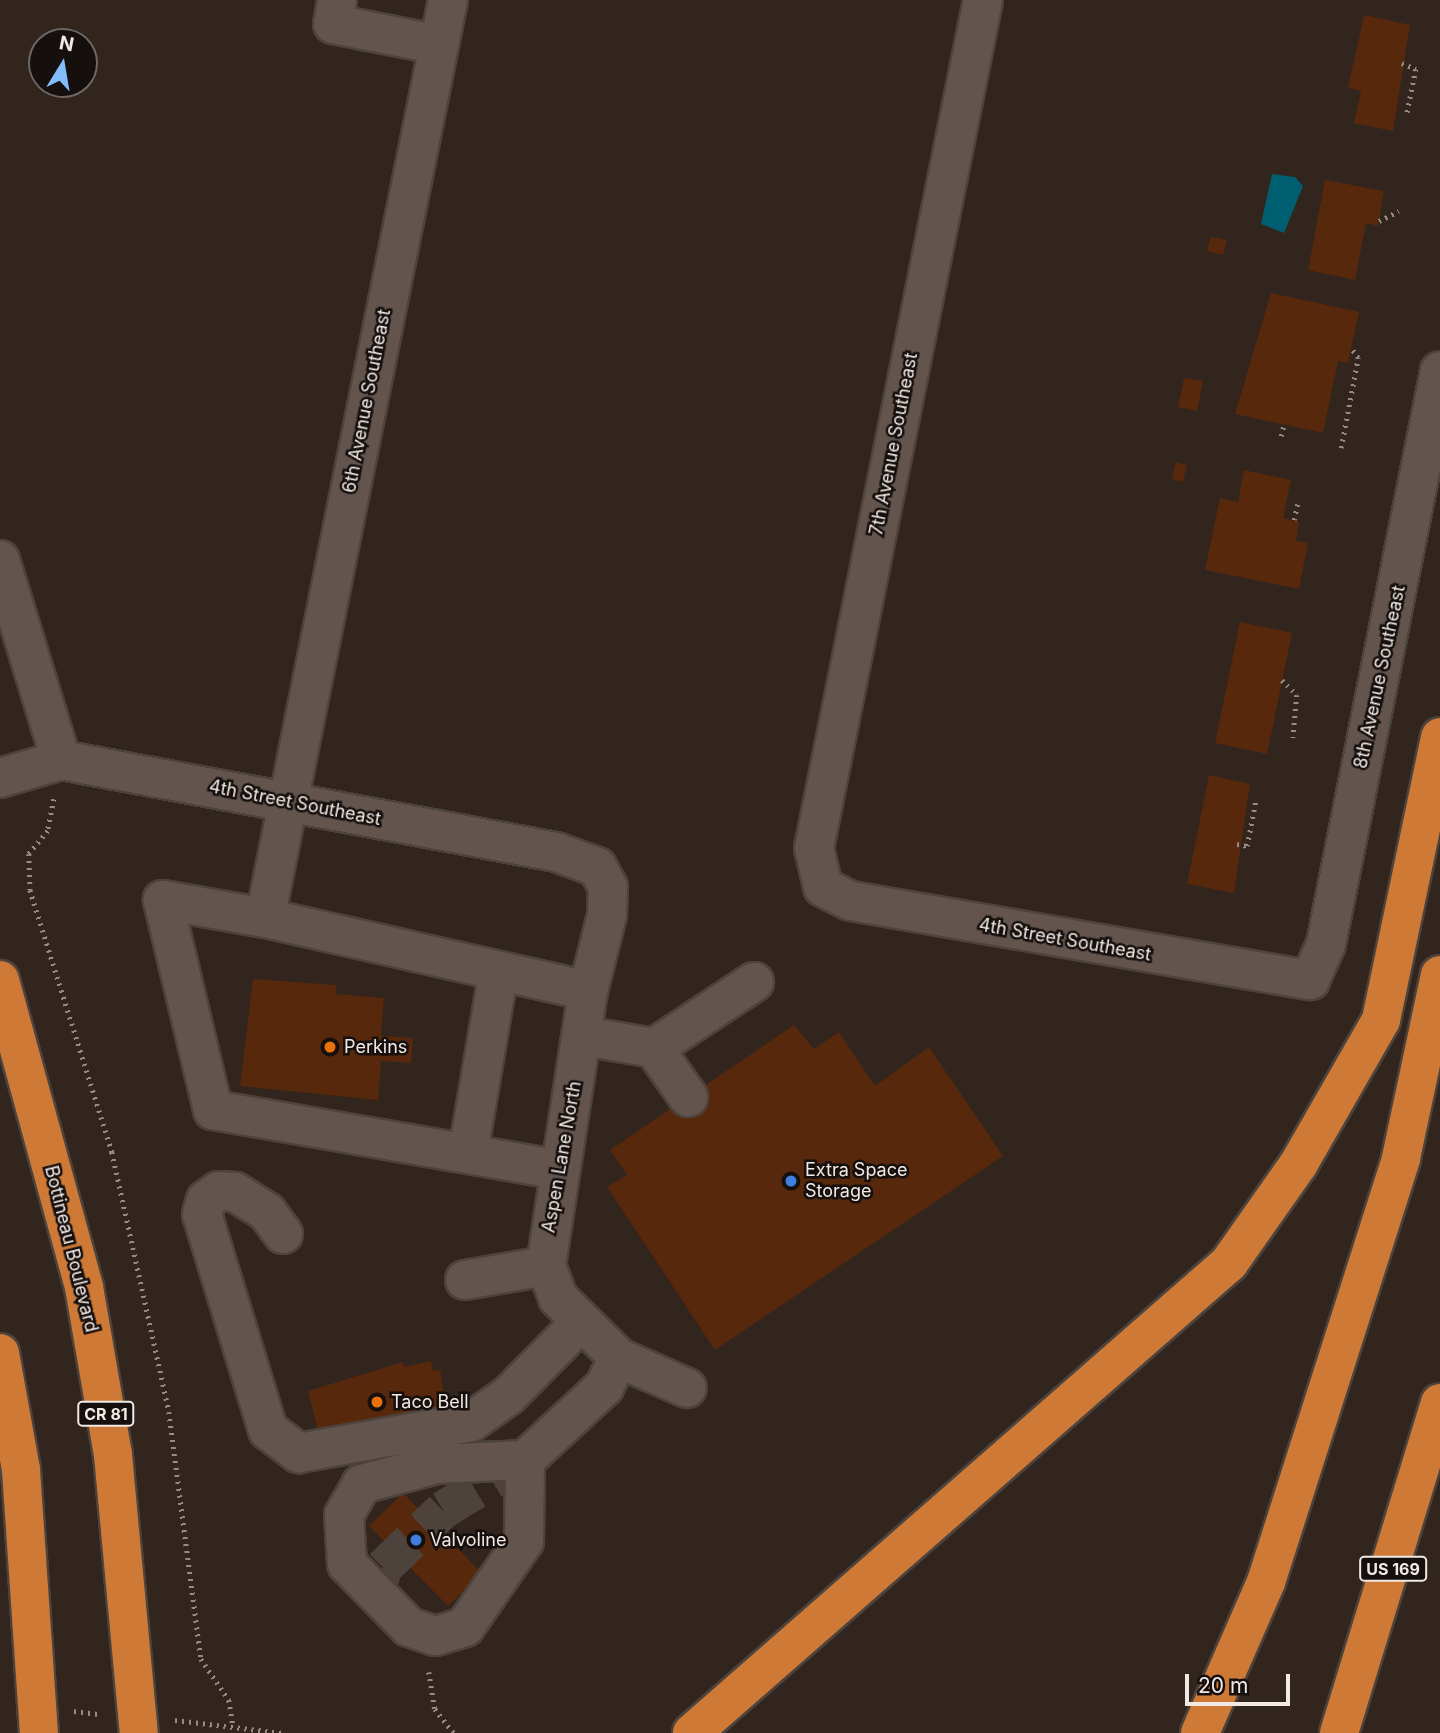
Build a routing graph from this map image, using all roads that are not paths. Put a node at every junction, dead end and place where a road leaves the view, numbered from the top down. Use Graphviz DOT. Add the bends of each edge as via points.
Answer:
graph roads {
  1 [pos="337,0"];
  2 [pos="448,0"];
  3 [pos="982,0"];
  4 [pos="439,45"];
  5 [pos="1440,371"];
  6 [pos="0,560"];
  7 [pos="1440,737"];
  8 [pos="61,760"];
  9 [pos="0,778"];
  10 [pos="286,802"];
  11 [pos="590,861"];
  12 [pos="823,887"];
  13 [pos="265,918"];
  14 [pos="498,975"];
  15 [pos="1440,975"];
  16 [pos="0,979"];
  17 [pos="1310,980"];
  18 [pos="754,982"];
  19 [pos="588,991"];
  20 [pos="583,1036"];
  21 [pos="653,1048"];
  22 [pos="688,1097"];
  23 [pos="468,1153"];
  24 [pos="559,1170"];
  25 [pos="283,1234"];
  26 [pos="546,1266"];
  27 [pos="465,1280"];
  28 [pos="580,1323"];
  29 [pos="0,1353"];
  30 [pos="619,1359"];
  31 [pos="687,1388"];
  32 [pos="1440,1403"];
  33 [pos="525,1460"];
  34 [pos="39,1720"];
  35 [pos="139,1725"];
  36 [pos="692,1733"];
  37 [pos="1200,1733"];
  38 [pos="1339,1733"];
  1 -- 4 [label="street" via="333,24"];
  2 -- 4 [label="street, 6th Avenue Southeast"];
  3 -- 12 [label="street, 7th Avenue Southeast" via="814,848"];
  4 -- 10 [label="street, 6th Avenue Southeast"];
  5 -- 17 [label="street, 8th Avenue Southeast" via="1325,944"];
  6 -- 8 [label="street"];
  7 -- 36 [label="highway" via="1381,1020 1298,1165 1229,1263"];
  8 -- 9 [label="street, 4th Street Southeast"];
  8 -- 10 [label="street, 4th Street Southeast"];
  10 -- 11 [label="street, 4th Street Southeast"];
  10 -- 13 [label="street, 6th Avenue Southeast"];
  11 -- 19 [label="street, Aspen Lane North" via="608,887"];
  12 -- 17 [label="street, 4th Street Southeast" via="851,901"];
  13 -- 14 [label="street"];
  13 -- 23 [label="street" via="163,900 213,1110"];
  14 -- 19 [label="street"];
  14 -- 23 [label="street"];
  15 -- 37 [label="highway" via="1401,1158 1266,1582"];
  16 -- 35 [label="highway, Bottineau Boulevard / CR 81" via="84,1287 113,1455"];
  18 -- 21 [label="street"];
  19 -- 20 [label="street, Aspen Lane North"];
  20 -- 21 [label="street"];
  20 -- 24 [label="street, Aspen Lane North"];
  21 -- 22 [label="street"];
  23 -- 24 [label="street"];
  24 -- 26 [label="street, Aspen Lane North"];
  25 -- 28 [label="street" via="267,1212 235,1192 219,1191 206,1200 202,1214 268,1430 299,1453 471,1422 509,1395"];
  26 -- 27 [label="street"];
  26 -- 28 [label="street, Aspen Lane North" via="558,1298"];
  28 -- 30 [label="street, Aspen Lane North"];
  29 -- 34 [label="highway" via="21,1470"];
  30 -- 31 [label="street, Aspen Lane North"];
  30 -- 33 [label="street" via="604,1387"];
  32 -- 38 [label="highway, US 169"];
  33 -- 33 [label="street" via="524,1541 465,1627 435,1636 409,1627 348,1564 344,1516 362,1485 437,1464"];
}
